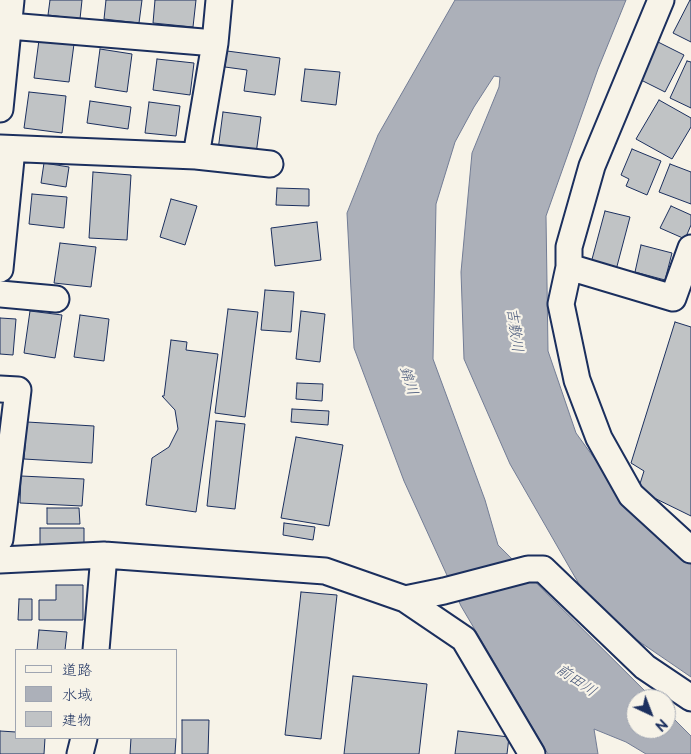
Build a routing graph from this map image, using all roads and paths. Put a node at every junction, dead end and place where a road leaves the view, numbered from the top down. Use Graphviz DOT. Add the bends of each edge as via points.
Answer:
graph roads {
  1 [pos="11,0"];
  2 [pos="219,0"];
  3 [pos="660,0"];
  4 [pos="9,26"];
  5 [pos="215,43"];
  6 [pos="0,109"];
  7 [pos="6,149"];
  8 [pos="196,156"];
  9 [pos="270,164"];
  10 [pos="691,248"];
  11 [pos="570,267"];
  12 [pos="0,269"];
  13 [pos="0,294"];
  14 [pos="56,299"];
  15 [pos="0,389"];
  16 [pos="0,539"];
  17 [pos="691,550"];
  18 [pos="104,555"];
  19 [pos="0,560"];
  20 [pos="405,600"];
  21 [pos="96,649"];
  22 [pos="691,698"];
  23 [pos="84,739"];
  24 [pos="80,754"];
  25 [pos="532,754"];
  1 -- 4 [label="street"];
  2 -- 5 [label="street"];
  3 -- 11 [label="street" via="592,166 569,247"];
  4 -- 5 [label="street"];
  4 -- 6 [label="street"];
  5 -- 8 [label="street"];
  7 -- 8 [label="street"];
  7 -- 12 [label="street"];
  8 -- 9 [label="street"];
  10 -- 11 [label="street" via="673,298"];
  11 -- 17 [label="street" via="561,304 577,380 599,438 631,495"];
  13 -- 14 [label="street"];
  15 -- 16 [label="street" via="18,390"];
  18 -- 19 [label="street"];
  18 -- 20 [label="street" via="325,570"];
  18 -- 21 [label="street"];
  20 -- 22 [label="street" via="528,569 544,569 645,667"];
  20 -- 25 [label="street" via="464,639"];
  23 -- 24 [label="street"];
}
